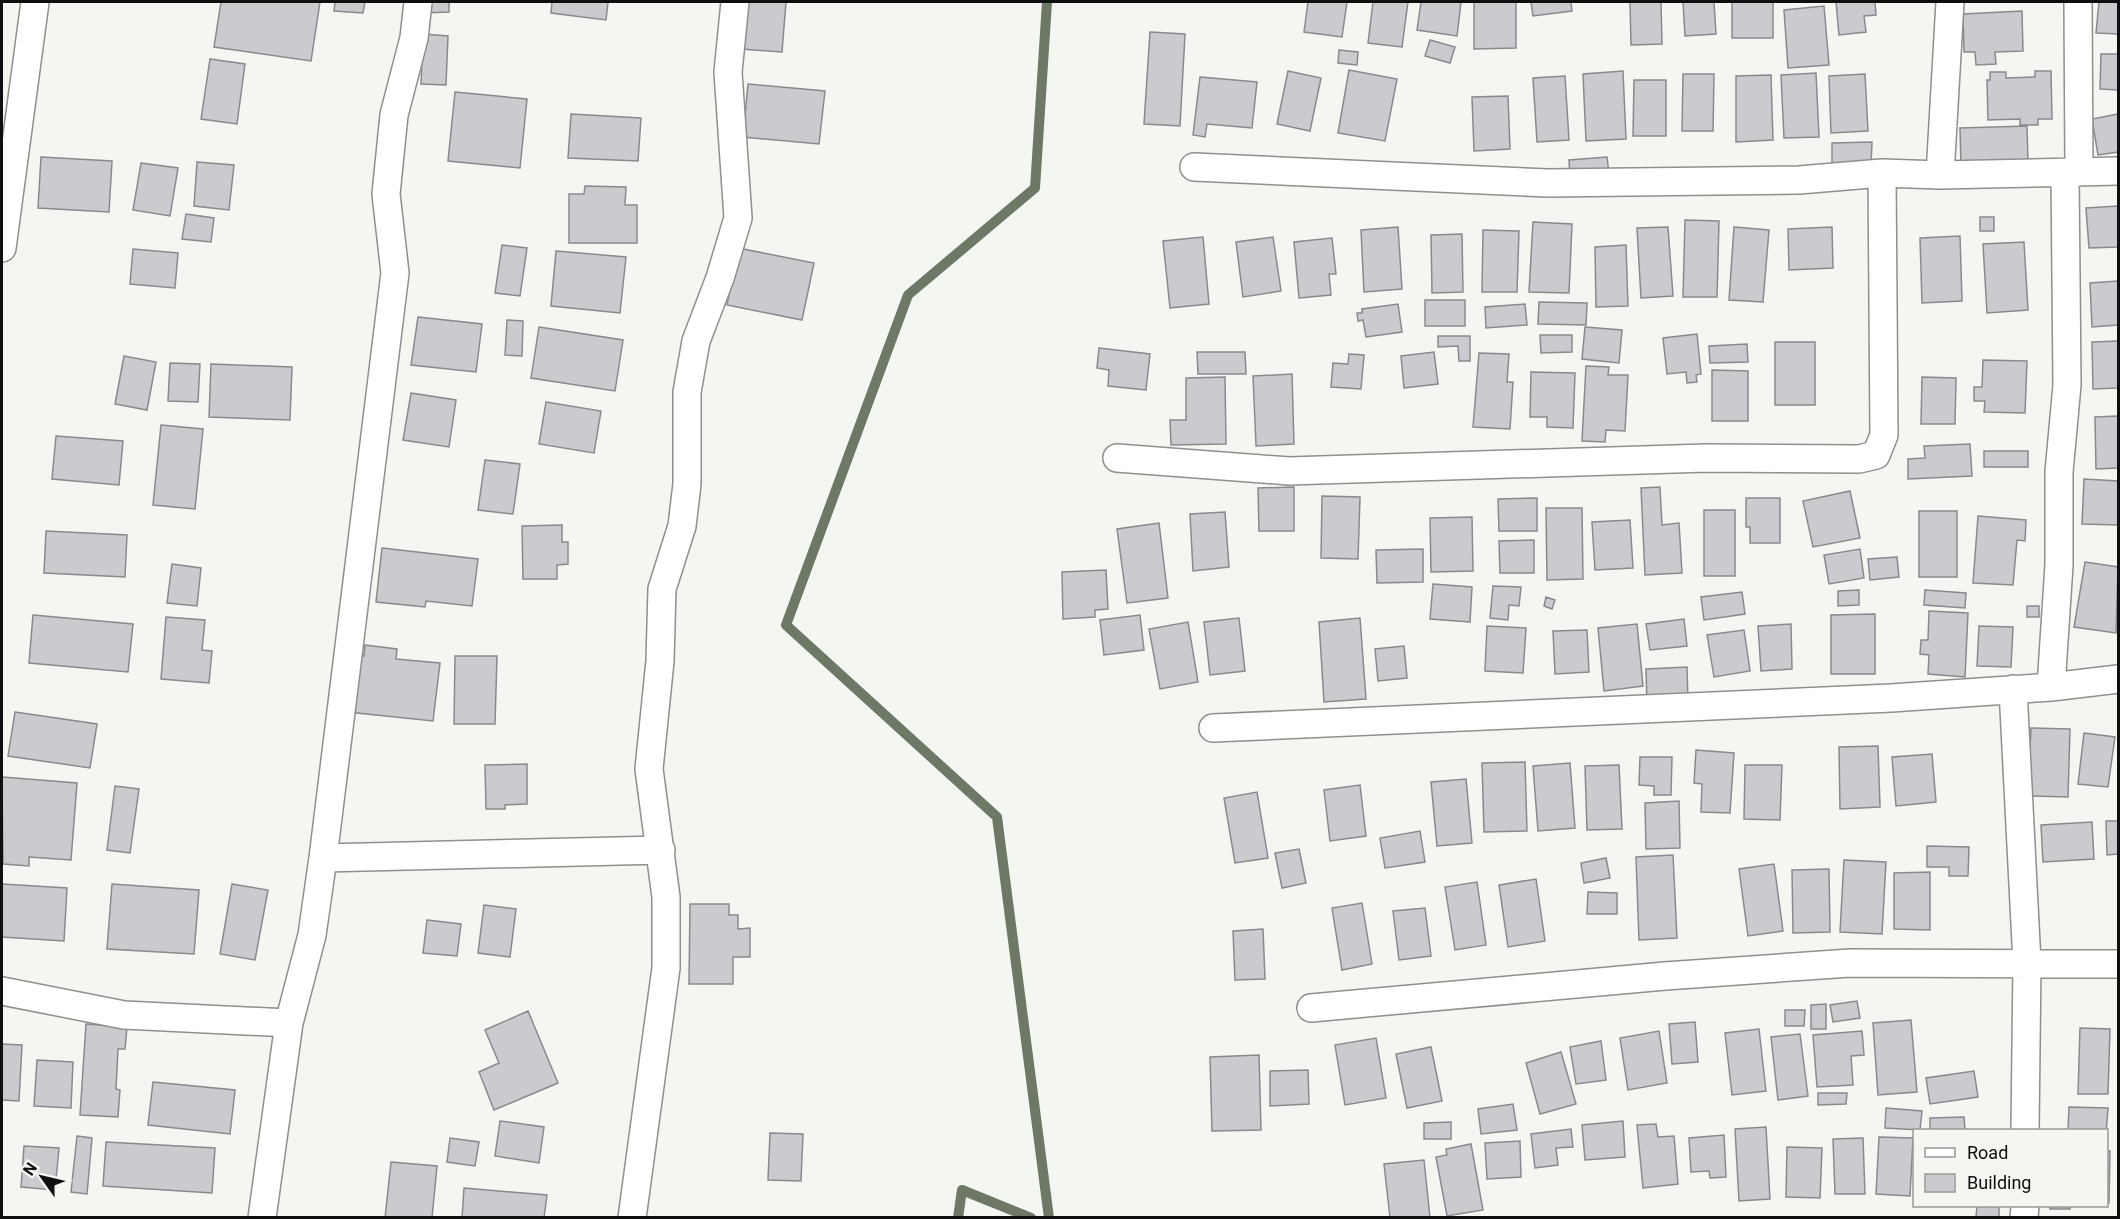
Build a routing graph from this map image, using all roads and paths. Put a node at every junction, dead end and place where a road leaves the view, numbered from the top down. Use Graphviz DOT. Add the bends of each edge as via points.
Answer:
graph roads {
  1 [pos="35,2"];
  2 [pos="418,2"];
  3 [pos="735,2"];
  4 [pos="1950,2"];
  5 [pos="2078,2"];
  6 [pos="1194,167"];
  7 [pos="2118,171"];
  8 [pos="2072,172"];
  9 [pos="1882,173"];
  10 [pos="1940,175"];
  11 [pos="2,248"];
  12 [pos="1117,458"];
  13 [pos="2118,679"];
  14 [pos="2051,687"];
  15 [pos="2013,689"];
  16 [pos="1213,728"];
  17 [pos="661,850"];
  18 [pos="323,858"];
  19 [pos="2027,963"];
  20 [pos="2118,964"];
  21 [pos="2,991"];
  22 [pos="1311,1008"];
  23 [pos="290,1023"];
  24 [pos="2025,1129"];
  25 [pos="262,1218"];
  26 [pos="632,1218"];
  1 -- 11 [label="street"];
  2 -- 18 [label="street" via="414,38 394,115 386,194 395,273"];
  3 -- 17 [label="street" via="728,72 738,218 696,341 687,392 687,484 682,526 662,589 660,661 649,769"];
  4 -- 10 [label="street"];
  5 -- 8 [label="street"];
  6 -- 9 [label="street" via="1548,183 1799,180"];
  7 -- 8 [label="street"];
  8 -- 10 [label="street"];
  8 -- 14 [label="street" via="2067,385 2059,472 2059,565"];
  9 -- 10 [label="street"];
  9 -- 12 [label="street" via="1884,435 1876,455 1859,459 1706,458 1289,471"];
  13 -- 14 [label="street"];
  14 -- 15 [label="street"];
  15 -- 16 [label="street"];
  15 -- 19 [label="street"];
  17 -- 18 [label="street"];
  17 -- 26 [label="street" via="666,897 666,968"];
  18 -- 23 [label="street" via="312,935"];
  19 -- 20 [label="street"];
  19 -- 22 [label="street" via="1850,963"];
  19 -- 24 [label="street"];
  21 -- 23 [label="street" via="124,1015"];
  23 -- 25 [label="street"];
}
